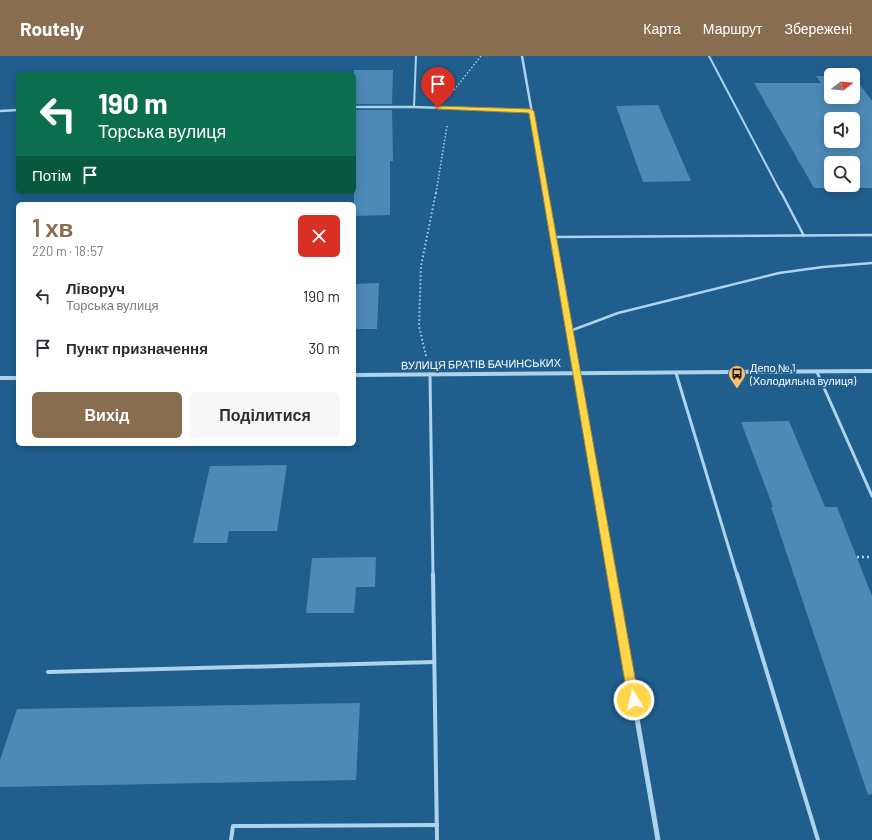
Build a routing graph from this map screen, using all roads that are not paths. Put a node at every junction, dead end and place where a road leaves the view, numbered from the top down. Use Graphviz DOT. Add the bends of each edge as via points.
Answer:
graph roads {
  1 [pos="416,56"];
  2 [pos="522,56"];
  3 [pos="709,56"];
  4 [pos="356,107"];
  5 [pos="414,107"];
  6 [pos="16,110"];
  7 [pos="0,111"];
  8 [pos="531,111"];
  9 [pos="872,235"];
  10 [pos="804,236"];
  11 [pos="554,237"];
  12 [pos="872,264"];
  13 [pos="570,331"];
  14 [pos="872,371"];
  15 [pos="577,372"];
  16 [pos="817,372"];
  17 [pos="676,373"];
  18 [pos="356,374"];
  19 [pos="430,374"];
  20 [pos="0,378"];
  21 [pos="16,378"];
  22 [pos="872,496"];
  23 [pos="434,662"];
  24 [pos="48,672"];
  25 [pos="437,825"];
  26 [pos="231,840"];
  27 [pos="437,840"];
  28 [pos="658,840"];
  29 [pos="818,840"];
  1 -- 5 [label="lane"];
  2 -- 8 [label="street"];
  3 -- 10 [label="lane"];
  4 -- 5 [label="street"];
  5 -- 8 [label="street"];
  6 -- 7 [label="street"];
  8 -- 11 [label="street"];
  9 -- 10 [label="lane"];
  10 -- 11 [label="lane"];
  11 -- 13 [label="street"];
  12 -- 13 [label="lane" via="779,273 618,313"];
  13 -- 15 [label="street"];
  14 -- 16 [label="street, ВУЛИЦЯ БРАТІВ БАЧИНСЬКИХ"];
  15 -- 17 [label="street, ВУЛИЦЯ БРАТІВ БАЧИНСЬКИХ"];
  15 -- 19 [label="street, ВУЛИЦЯ БРАТІВ БАЧИНСЬКИХ"];
  15 -- 28 [label="street"];
  16 -- 17 [label="street, ВУЛИЦЯ БРАТІВ БАЧИНСЬКИХ"];
  16 -- 22 [label="lane"];
  17 -- 29 [label="lane"];
  18 -- 19 [label="street, ВУЛИЦЯ БРАТІВ БАЧИНСЬКИХ"];
  19 -- 23 [label="lane"];
  20 -- 21 [label="street"];
  23 -- 24 [label="lane"];
  23 -- 25 [label="lane"];
  25 -- 26 [label="lane" via="233,826"];
  25 -- 27 [label="lane"];
}
